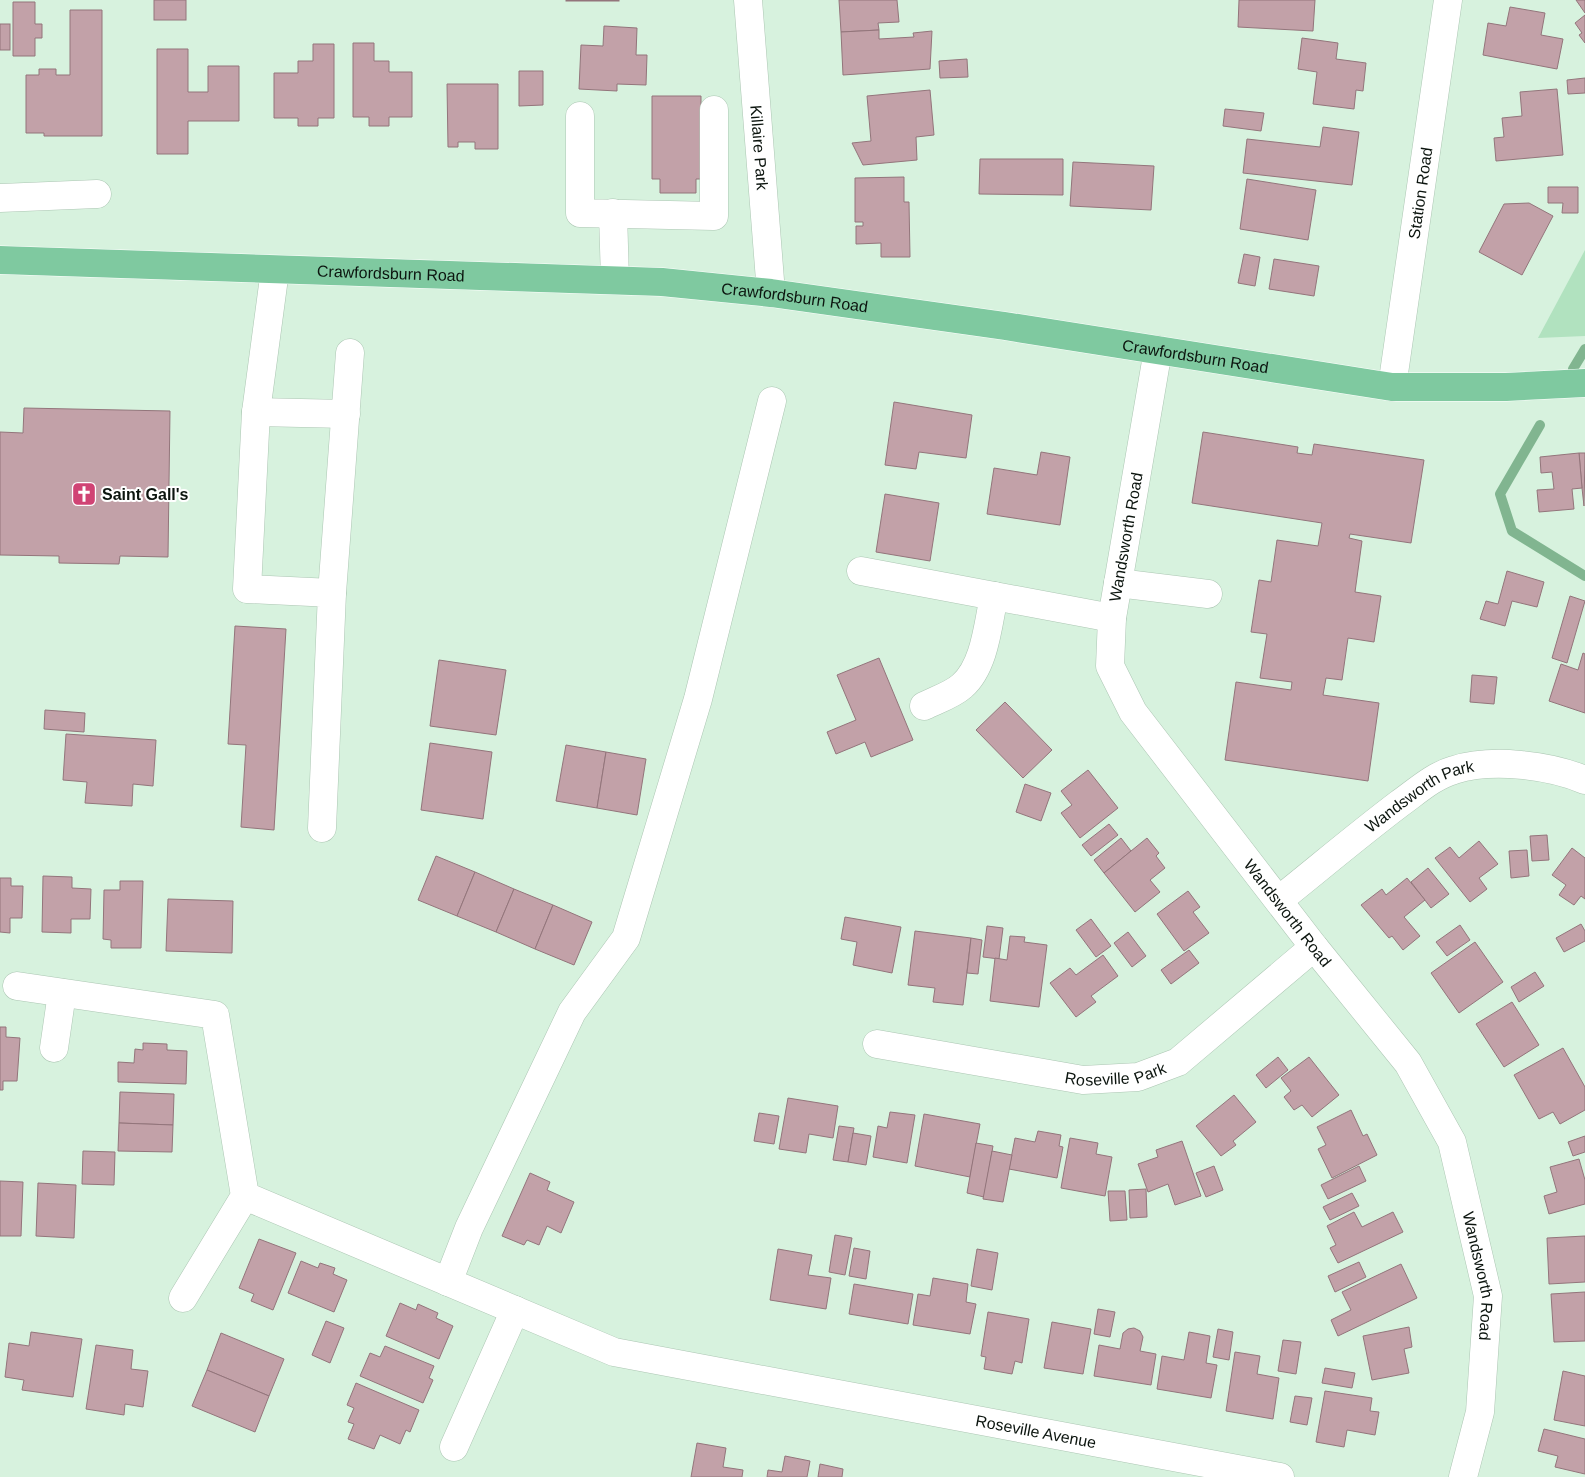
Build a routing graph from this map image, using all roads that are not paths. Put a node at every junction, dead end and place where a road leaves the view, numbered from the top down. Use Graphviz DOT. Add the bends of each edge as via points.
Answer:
graph roads {
  1 [pos="748,0"];
  2 [pos="1448,0"];
  3 [pos="714,110"];
  4 [pos="580,116"];
  5 [pos="97,194"];
  6 [pos="0,198"];
  7 [pos="613,214"];
  8 [pos="0,260"];
  9 [pos="275,270"];
  10 [pos="615,280"];
  11 [pos="771,293"];
  12 [pos="1158,350"];
  13 [pos="350,353"];
  14 [pos="1585,383"];
  15 [pos="1392,387"];
  16 [pos="772,401"];
  17 [pos="256,412"];
  18 [pos="346,414"];
  19 [pos="861,572"];
  20 [pos="1118,583"];
  21 [pos="332,593"];
  22 [pos="1208,594"];
  23 [pos="994,596"];
  24 [pos="1112,618"];
  25 [pos="924,706"];
  26 [pos="1585,780"];
  27 [pos="322,828"];
  28 [pos="1279,900"];
  29 [pos="1314,947"];
  30 [pos="17,986"];
  31 [pos="62,993"];
  32 [pos="877,1044"];
  33 [pos="54,1048"];
  34 [pos="244,1196"];
  35 [pos="448,1282"];
  36 [pos="183,1298"];
  37 [pos="515,1310"];
  38 [pos="454,1446"];
  39 [pos="1280,1477"];
  40 [pos="1463,1477"];
  1 -- 11 [label="street, Killaire Park"];
  2 -- 15 [label="street, Station Road"];
  3 -- 7 [label="street" via="714,216"];
  4 -- 7 [label="street" via="580,213"];
  5 -- 6 [label="street"];
  7 -- 10 [label="street"];
  8 -- 9 [label="main road, Crawfordsburn Road"];
  9 -- 10 [label="main road, Crawfordsburn Road"];
  9 -- 17 [label="street"];
  10 -- 11 [label="main road, Crawfordsburn Road"];
  11 -- 12 [label="main road, Crawfordsburn Road"];
  12 -- 15 [label="main road, Crawfordsburn Road"];
  12 -- 20 [label="street, Wandsworth Road"];
  13 -- 18 [label="street"];
  14 -- 15 [label="main road, Crawfordsburn Road"];
  16 -- 35 [label="street" via="698,699 626,938 572,1012 469,1228"];
  17 -- 18 [label="street"];
  17 -- 21 [label="street" via="247,589"];
  18 -- 21 [label="street"];
  19 -- 23 [label="street"];
  20 -- 22 [label="street"];
  20 -- 24 [label="street, Wandsworth Road"];
  21 -- 27 [label="street"];
  23 -- 24 [label="street"];
  23 -- 25 [label="street" via="973,673 961,687"];
  24 -- 28 [label="street, Wandsworth Road" via="1110,666 1132,712"];
  26 -- 28 [label="street, Wandsworth Park" via="1563,771 1525,766 1482,765 1453,770 1422,787"];
  28 -- 29 [label="street, Wandsworth Road"];
  29 -- 32 [label="street, Roseville Park" via="1178,1062 1138,1077 1083,1080"];
  29 -- 40 [label="street, Wandsworth Road" via="1408,1063 1452,1142 1488,1296 1480,1412"];
  30 -- 31 [label="street"];
  31 -- 33 [label="street"];
  31 -- 34 [label="street" via="215,1015"];
  34 -- 35 [label="street, Roseville Avenue"];
  34 -- 36 [label="street"];
  35 -- 37 [label="street, Roseville Avenue"];
  37 -- 38 [label="street"];
  37 -- 39 [label="street, Roseville Avenue" via="614,1352"];
}
